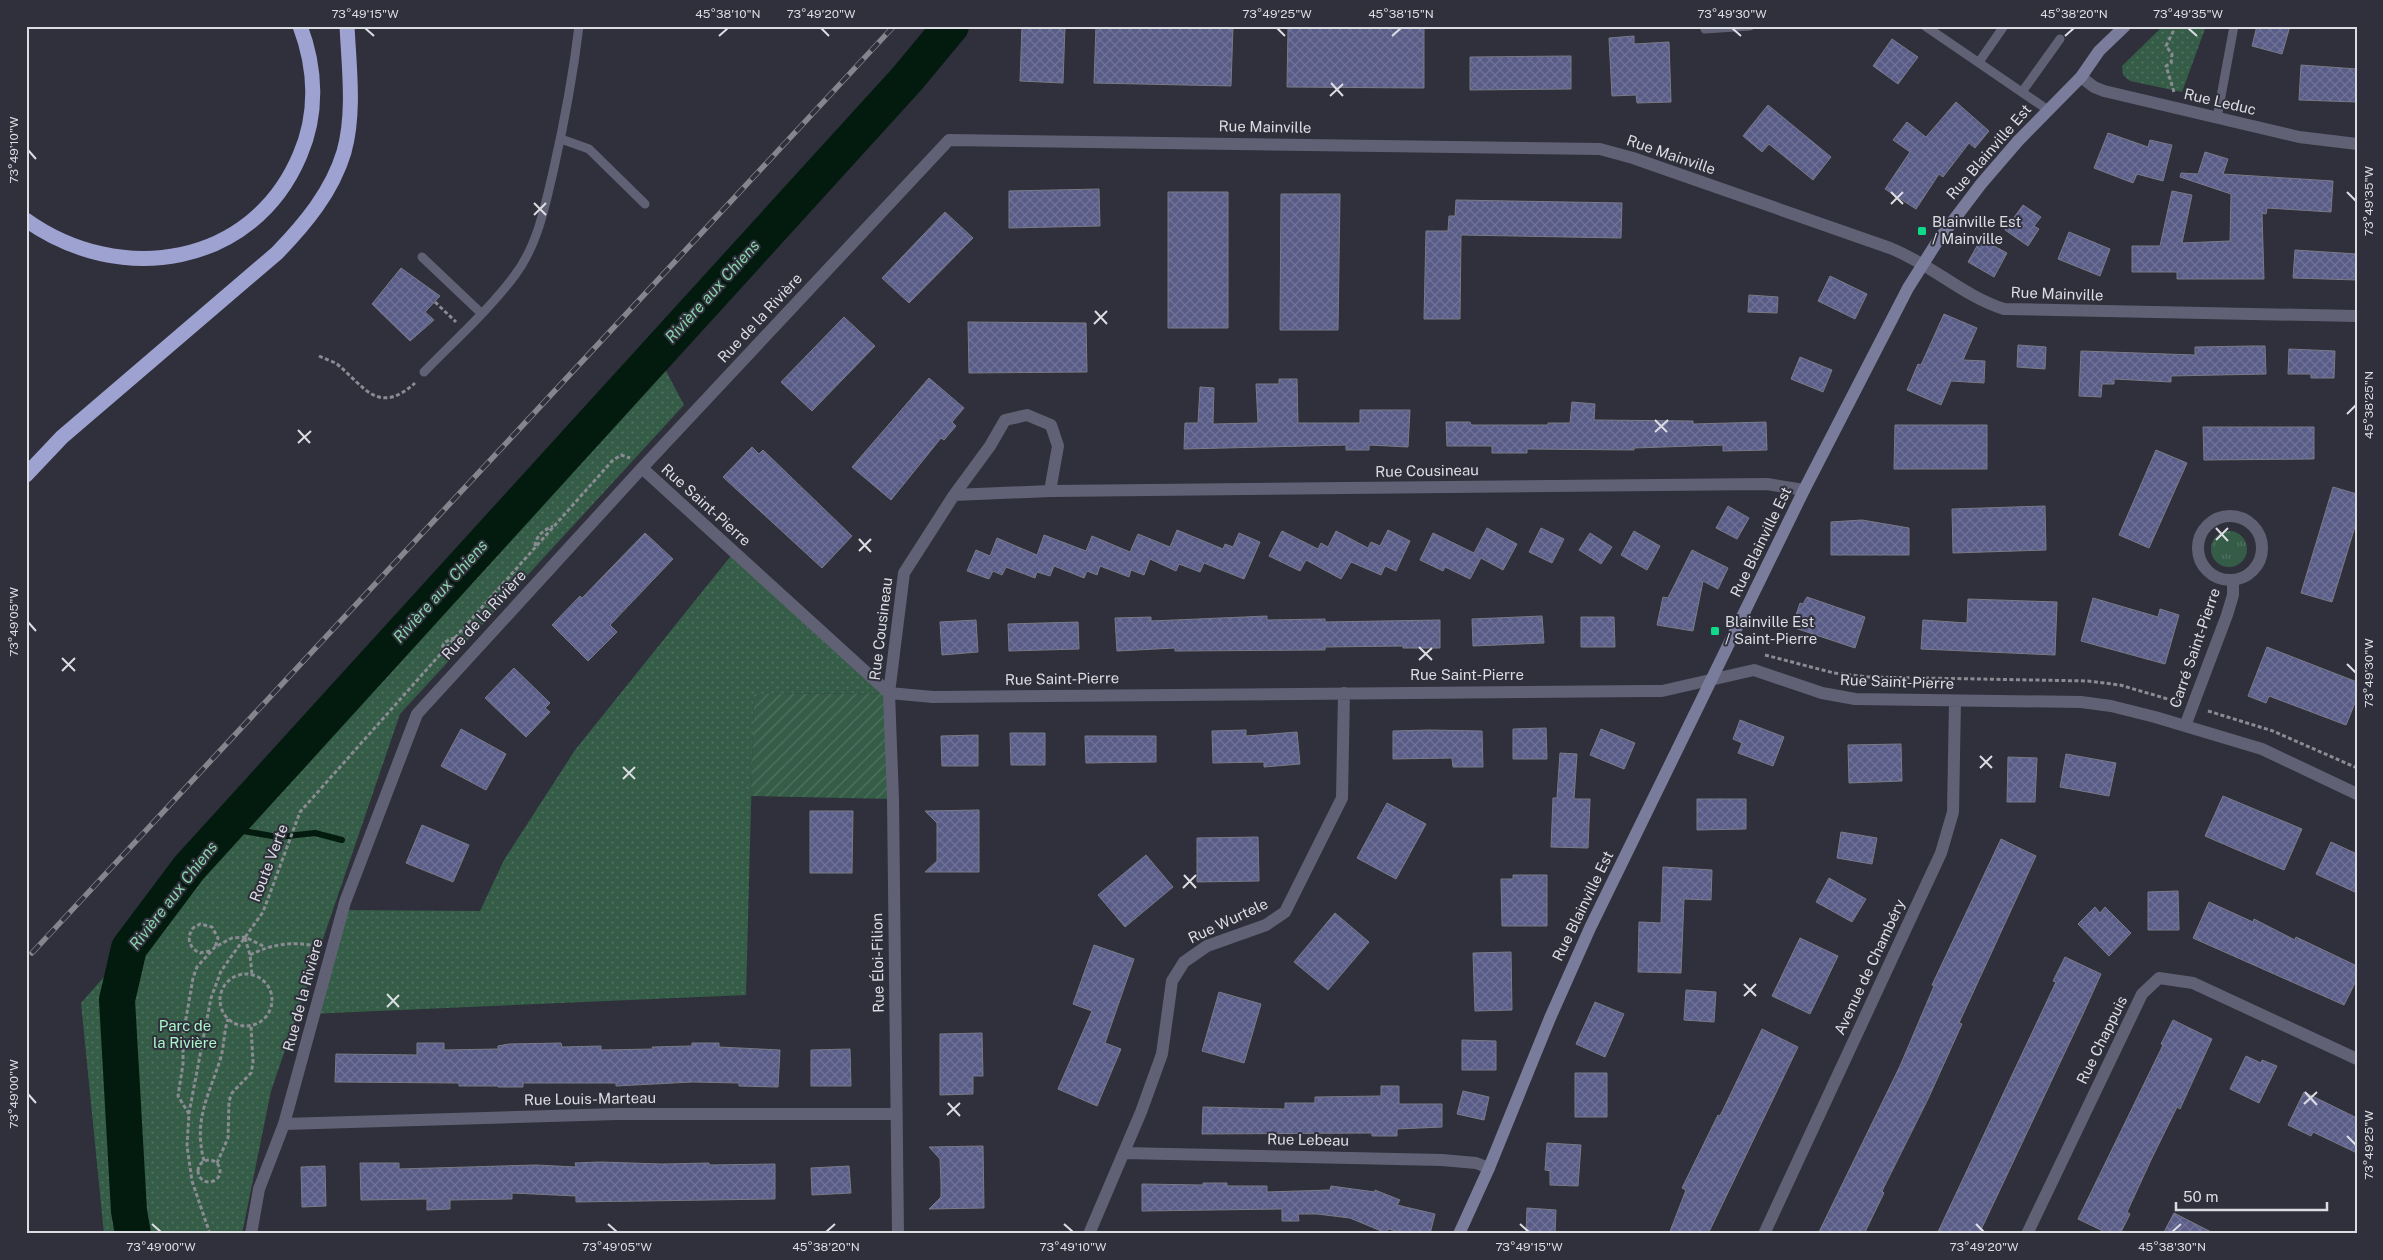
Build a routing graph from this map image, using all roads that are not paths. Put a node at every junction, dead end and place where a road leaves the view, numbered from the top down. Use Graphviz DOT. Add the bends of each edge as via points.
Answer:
graph roads {
  1 [pos="300,26"];
  2 [pos="347,26"];
  3 [pos="579,26"];
  4 [pos="1704,26"];
  5 [pos="1750,26"];
  6 [pos="1926,26"];
  7 [pos="2004,26"];
  8 [pos="2125,26"];
  9 [pos="2234,26"];
  10 [pos="2060,39"];
  11 [pos="1979,62"];
  12 [pos="2081,77"];
  13 [pos="2022,92"];
  14 [pos="2048,110"];
  15 [pos="2217,118"];
  16 [pos="561,139"];
  17 [pos="950,140"];
  18 [pos="2357,144"];
  19 [pos="645,204"];
  20 [pos="26,220"];
  21 [pos="422,257"];
  22 [pos="1923,263"];
  23 [pos="481,313"];
  24 [pos="2357,316"];
  25 [pos="424,372"];
  26 [pos="642,468"];
  27 [pos="26,475"];
  28 [pos="1804,490"];
  29 [pos="1050,491"];
  30 [pos="954,495"];
  31 [pos="2233,582"];
  32 [pos="1712,678"];
  33 [pos="889,693"];
  34 [pos="1344,693"];
  35 [pos="1955,701"];
  36 [pos="2185,726"];
  37 [pos="2357,794"];
  38 [pos="2357,1059"];
  39 [pos="896,1114"];
  40 [pos="284,1124"];
  41 [pos="1124,1153"];
  42 [pos="1490,1168"];
  43 [pos="250,1234"];
  44 [pos="898,1234"];
  45 [pos="1089,1234"];
  46 [pos="1459,1234"];
  47 [pos="1764,1234"];
  48 [pos="2027,1234"];
  1 -- 20 [label="highway" via="314,86 310,126 286,183 245,227 189,254 128,259 87,251"];
  2 -- 27 [label="highway" via="350,98 347,138 335,174 312,214 277,253 56,443"];
  3 -- 16 [label="lane"];
  4 -- 5 [label="lane" via="1705,29"];
  6 -- 11 [label="lane"];
  7 -- 11 [label="lane"];
  8 -- 12 [label="street, Rue Blainville Est" via="2099,51"];
  9 -- 15 [label="lane"];
  10 -- 13 [label="lane"];
  11 -- 13 [label="lane"];
  12 -- 14 [label="street, Rue Blainville Est"];
  12 -- 15 [label="street, Rue Leduc" via="2094,87"];
  13 -- 14 [label="lane"];
  14 -- 22 [label="street, Rue Blainville Est" via="1975,190"];
  15 -- 18 [label="street, Rue Leduc" via="2300,137"];
  16 -- 19 [label="lane" via="589,149"];
  16 -- 23 [label="lane" via="548,195 526,257 515,276"];
  17 -- 22 [label="street, Rue Mainville" via="1600,149 1882,245"];
  17 -- 26 [label="street, Rue de la Rivière"];
  21 -- 23 [label="lane"];
  22 -- 24 [label="street, Rue Mainville" via="1982,302 2015,311"];
  22 -- 28 [label="street, Rue Blainville Est"];
  23 -- 25 [label="lane"];
  26 -- 33 [label="street, Rue Saint-Pierre"];
  26 -- 40 [label="street, Rue de la Rivière" via="418,714 345,902"];
  28 -- 29 [label="street, Rue Cousineau" via="1767,484"];
  28 -- 32 [label="street, Rue Blainville Est"];
  29 -- 30 [label="street, Rue Cousineau"];
  29 -- 30 [label="street, Rue Cousineau" via="1058,446 1051,425 1027,415 1005,420"];
  30 -- 33 [label="street, Rue Cousineau" via="904,572"];
  31 -- 31 [label="street, Carré Saint-Pierre" via="2252,570 2260,554 2261,543 2258,533 2247,521 2226,515 2214,519 2206,527 2200,539 2199,554 2202,564 2212,575 2222,581"];
  31 -- 36 [label="street, Carré Saint-Pierre" via="2227,615"];
  32 -- 34 [label="street, Rue Saint-Pierre" via="1662,691"];
  32 -- 35 [label="street, Rue Saint-Pierre" via="1754,670 1838,697"];
  32 -- 42 [label="street, Rue Blainville Est" via="1576,958"];
  33 -- 34 [label="street, Rue Saint-Pierre" via="934,696"];
  33 -- 39 [label="street, Rue Éloi-Filion"];
  34 -- 41 [label="street, Rue Wurtele" via="1342,798 1286,912 1266,925 1208,946 1184,962 1172,981 1162,1054"];
  35 -- 36 [label="street, Rue Saint-Pierre" via="2081,702 2131,710"];
  35 -- 47 [label="street, Avenue de Chambéry" via="1953,812 1941,853"];
  36 -- 37 [label="street, Rue Saint-Pierre" via="2262,749"];
  38 -- 48 [label="street, Rue Chappuis" via="2193,983 2159,978 2142,994"];
  39 -- 40 [label="street, Rue Louis-Marteau" via="617,1114"];
  39 -- 44 [label="street, Rue Éloi-Filion"];
  40 -- 43 [label="street, Rue de la Rivière" via="260,1189"];
  41 -- 42 [label="street, Rue Lebeau" via="1442,1160 1476,1163"];
  41 -- 45 [label="street, Rue Wurtele"];
  42 -- 46 [label="street, Rue Blainville Est"];
}
